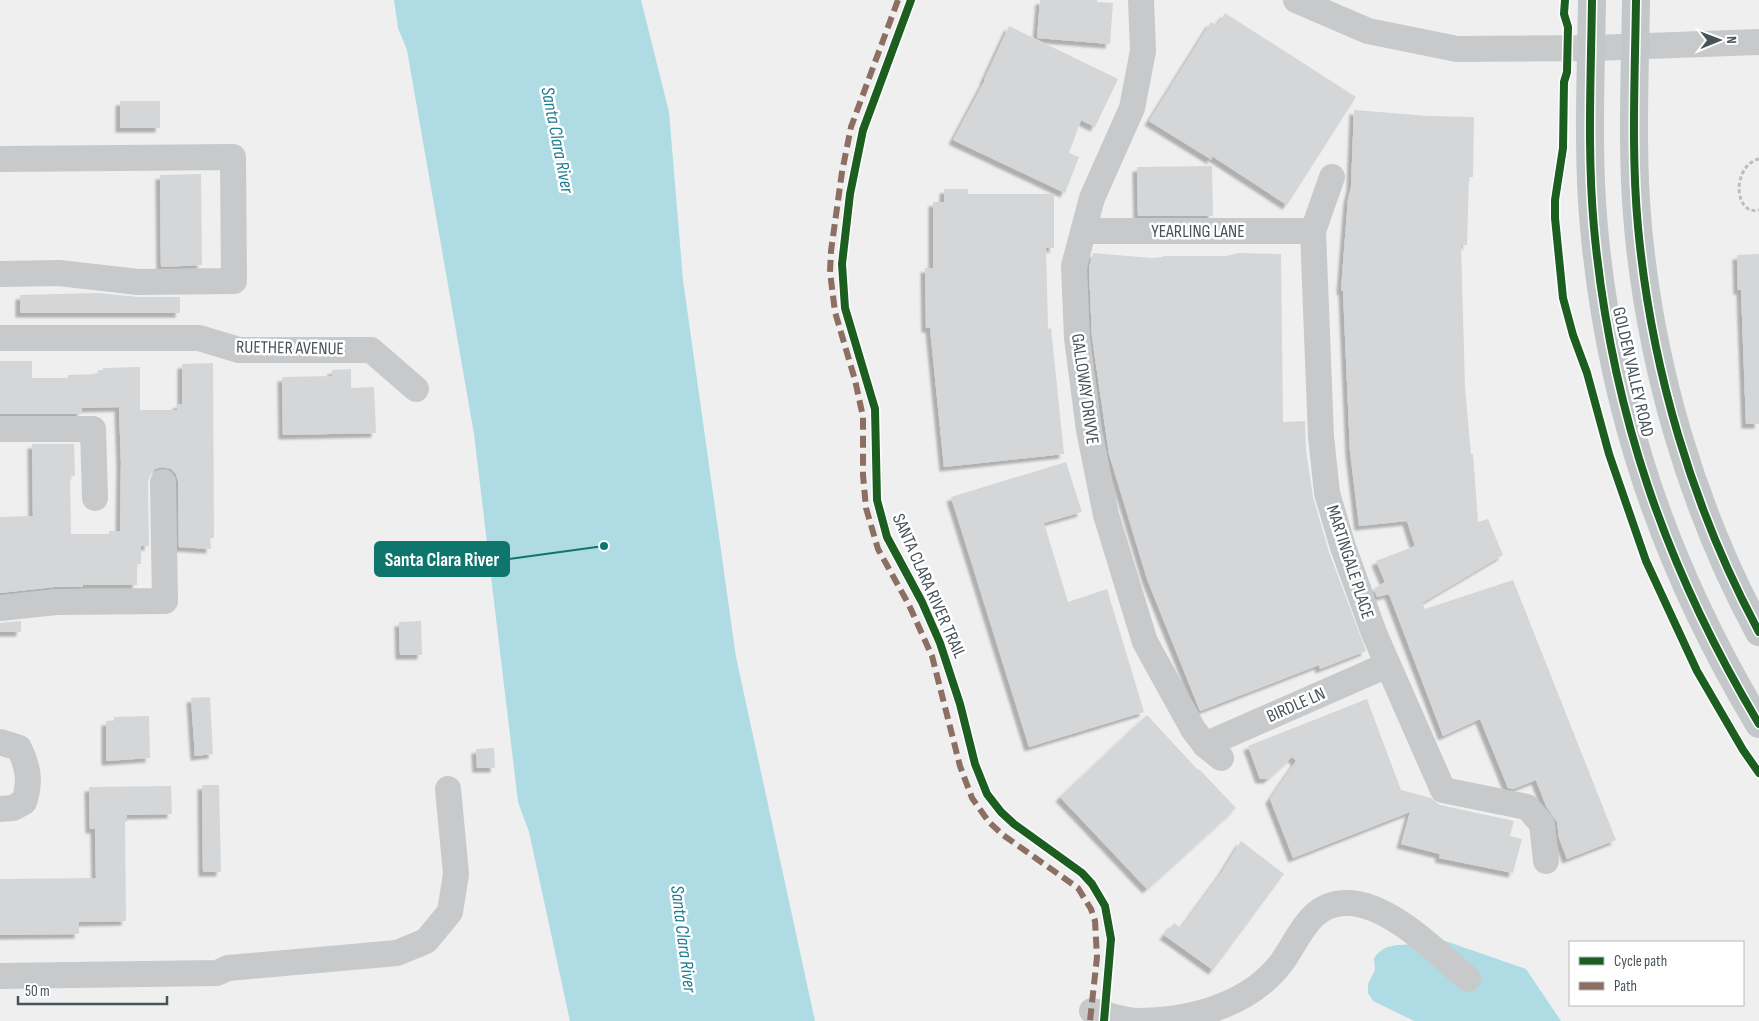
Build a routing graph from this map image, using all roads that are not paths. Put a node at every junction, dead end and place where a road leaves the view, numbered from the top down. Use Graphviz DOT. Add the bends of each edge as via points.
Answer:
graph roads {
  1 [pos="1141,0"];
  2 [pos="1296,0"];
  3 [pos="1592,0"];
  4 [pos="1636,0"];
  5 [pos="1759,42"];
  6 [pos="1635,47"];
  7 [pos="1592,48"];
  8 [pos="0,159"];
  9 [pos="1332,177"];
  10 [pos="1084,231"];
  11 [pos="1313,231"];
  12 [pos="0,274"];
  13 [pos="0,338"];
  14 [pos="416,389"];
  15 [pos="0,429"];
  16 [pos="163,482"];
  17 [pos="95,498"];
  18 [pos="0,608"];
  19 [pos="1759,632"];
  20 [pos="1387,664"];
  21 [pos="1759,724"];
  22 [pos="0,742"];
  23 [pos="1213,751"];
  24 [pos="448,788"];
  25 [pos="0,809"];
  26 [pos="1546,861"];
  27 [pos="0,976"];
  28 [pos="1468,979"];
  29 [pos="1092,1011"];
  1 -- 10 [label="street, GALLOWAY DRIVVE" via="1143,51 1132,108 1092,198"];
  2 -- 7 [label="street" via="1368,31 1457,49"];
  3 -- 7 [label="main road, GOLDEN VALLEY ROAD"];
  4 -- 6 [label="main road, GOLDEN VALLEY ROAD"];
  5 -- 6 [label="street"];
  6 -- 7 [label="street"];
  6 -- 19 [label="main road, GOLDEN VALLEY ROAD" via="1634,162 1638,228 1657,354 1682,446 1711,530"];
  7 -- 21 [label="main road, GOLDEN VALLEY ROAD" via="1590,143 1594,226 1602,301 1615,372 1662,530 1719,654"];
  8 -- 12 [label="street" via="233,157 234,281 138,282 59,273"];
  9 -- 11 [label="street, MARTINGALE PLACE"];
  10 -- 11 [label="street, YEARLING LANE"];
  10 -- 23 [label="street, GALLOWAY DRIVVE" via="1074,266 1077,338 1089,430 1106,515 1145,642 1193,729"];
  11 -- 20 [label="street, MARTINGALE PLACE" via="1320,437 1327,493 1343,547"];
  13 -- 14 [label="street, RUETHER AVENUE" via="199,338 239,350 371,350"];
  15 -- 17 [label="street" via="93,429"];
  16 -- 18 [label="street" via="165,601 56,602"];
  20 -- 23 [label="street, BIRDLE LN"];
  20 -- 26 [label="street, MARTINGALE PLACE" via="1443,790 1527,807 1542,824"];
  22 -- 25 [label="street" via="18,748 27,764 28,776 24,802 13,808"];
  24 -- 27 [label="street" via="456,874 450,912 426,941 396,953 228,968 217,973"];
  28 -- 29 [label="street" via="1398,922 1368,907 1344,902 1308,918 1280,963 1254,988 1227,1006 1198,1016 1167,1021 1135,1021"];
}
